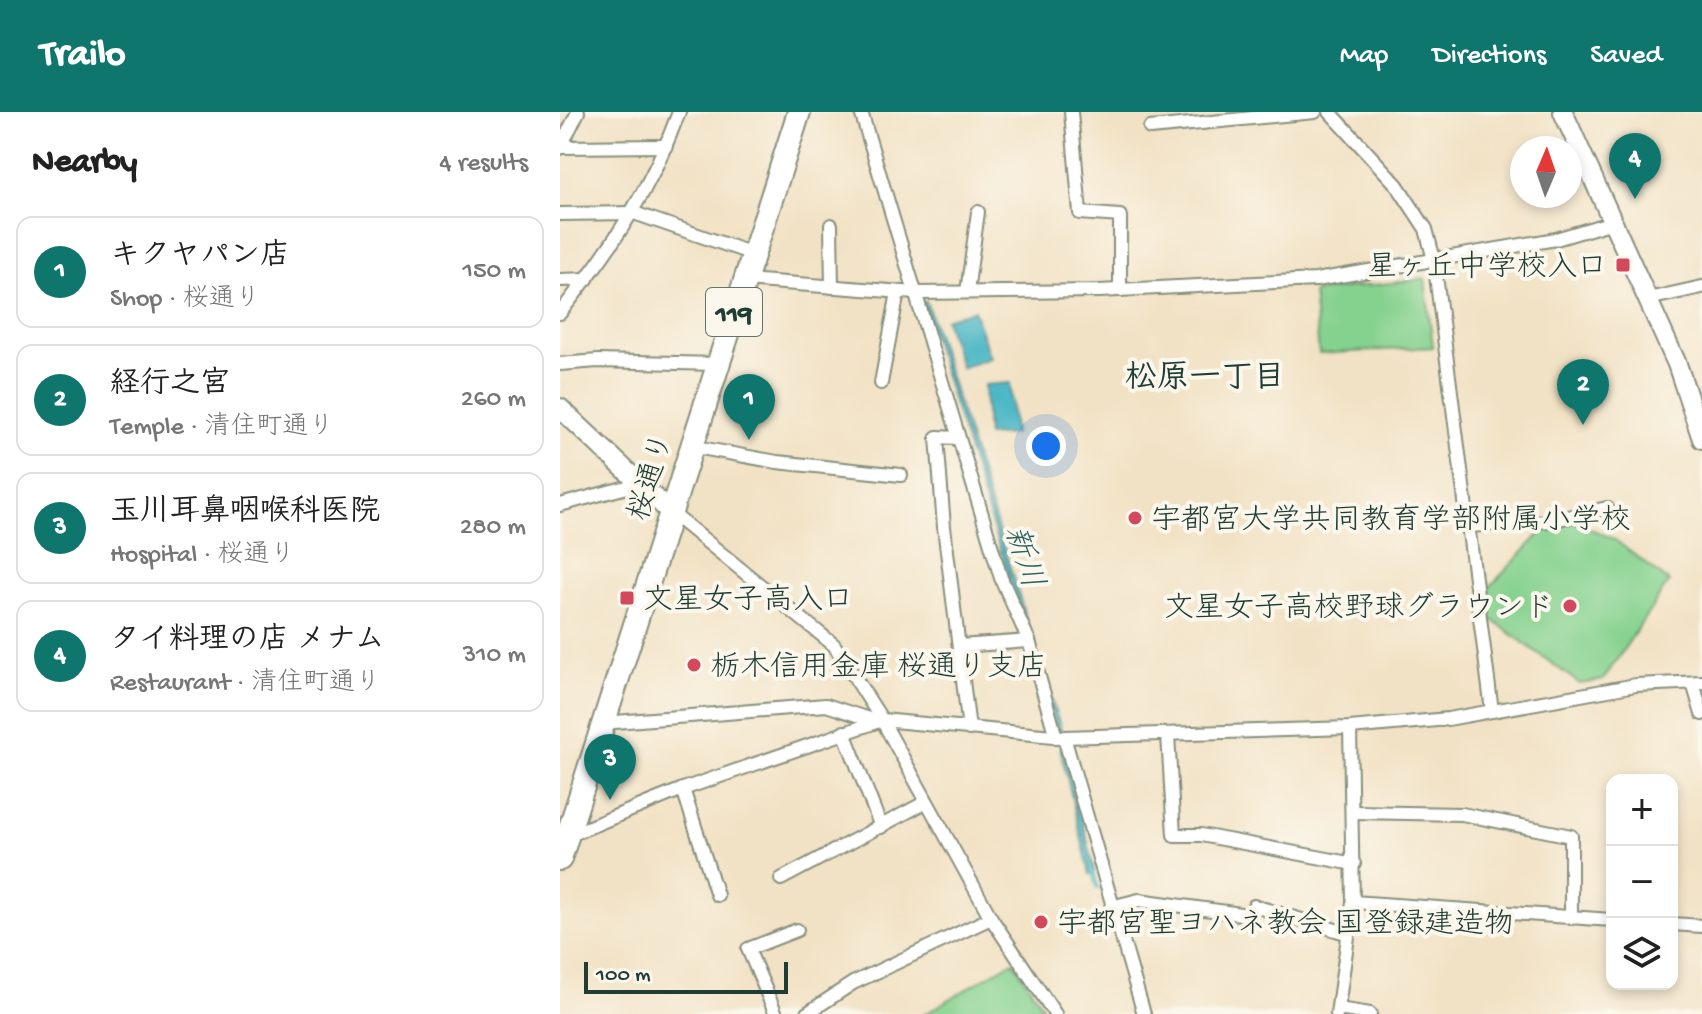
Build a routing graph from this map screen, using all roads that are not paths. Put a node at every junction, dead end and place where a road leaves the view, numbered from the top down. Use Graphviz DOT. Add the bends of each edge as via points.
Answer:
graph roads {
  1 [pos="578,112"];
  2 [pos="679,112"];
  3 [pos="799,112"];
  4 [pos="861,112"];
  5 [pos="1071,112"];
  6 [pos="1315,112"];
  7 [pos="1330,112"];
  8 [pos="1563,112"];
  9 [pos="1150,128"];
  10 [pos="666,146"];
  11 [pos="561,147"];
  12 [pos="978,212"];
  13 [pos="634,213"];
  14 [pos="560,214"];
  15 [pos="1613,222"];
  16 [pos="831,225"];
  17 [pos="753,254"];
  18 [pos="1434,260"];
  19 [pos="587,279"];
  20 [pos="560,280"];
  21 [pos="745,280"];
  22 [pos="832,287"];
  23 [pos="1702,287"];
  24 [pos="1120,290"];
  25 [pos="898,292"];
  26 [pos="967,292"];
  27 [pos="916,293"];
  28 [pos="1648,299"];
  29 [pos="560,313"];
  30 [pos="560,364"];
  31 [pos="717,364"];
  32 [pos="1702,372"];
  33 [pos="1683,379"];
  34 [pos="881,383"];
  35 [pos="560,408"];
  36 [pos="958,438"];
  37 [pos="1702,439"];
  38 [pos="690,446"];
  39 [pos="901,475"];
  40 [pos="642,483"];
  41 [pos="560,505"];
  42 [pos="1607,508"];
  43 [pos="669,511"];
  44 [pos="1467,526"];
  45 [pos="1029,641"];
  46 [pos="959,646"];
  47 [pos="1698,682"];
  48 [pos="1492,711"];
  49 [pos="1702,714"];
  50 [pos="882,720"];
  51 [pos="603,723"];
  52 [pos="1350,728"];
  53 [pos="969,729"];
  54 [pos="844,732"];
  55 [pos="1168,735"];
  56 [pos="1059,737"];
  57 [pos="683,789"];
  58 [pos="926,802"];
  59 [pos="1352,812"];
  60 [pos="881,827"];
  61 [pos="564,835"];
  62 [pos="560,859"];
  63 [pos="1354,864"];
  64 [pos="781,879"];
  65 [pos="717,895"];
  66 [pos="1353,902"];
  67 [pos="1111,907"];
  68 [pos="991,918"];
  69 [pos="1571,918"];
  70 [pos="1606,920"];
  71 [pos="1678,924"];
  72 [pos="1702,926"];
  73 [pos="797,930"];
  74 [pos="1346,933"];
  75 [pos="1338,1012"];
  76 [pos="776,1014"];
  77 [pos="806,1014"];
  78 [pos="1055,1014"];
  79 [pos="1144,1014"];
  80 [pos="1370,1014"];
  1 -- 11 [label="street"];
  2 -- 10 [label="street"];
  3 -- 17 [label="highway, 桜通り / 119"];
  4 -- 27 [label="street"];
  5 -- 24 [label="street" via="1080,213 1120,216"];
  6 -- 9 [label="street"];
  7 -- 18 [label="street" via="1397,185 1426,229"];
  8 -- 15 [label="street"];
  10 -- 11 [label="street"];
  10 -- 13 [label="street"];
  12 -- 26 [label="street"];
  13 -- 14 [label="street"];
  13 -- 17 [label="street"];
  13 -- 19 [label="street"];
  15 -- 18 [label="street" via="1556,239"];
  15 -- 28 [label="street"];
  16 -- 22 [label="street"];
  17 -- 21 [label="highway, 桜通り / 119"];
  18 -- 24 [label="street" via="1316,280"];
  18 -- 44 [label="street"];
  19 -- 20 [label="street"];
  19 -- 29 [label="street"];
  21 -- 22 [label="street"];
  21 -- 31 [label="highway, 桜通り / 119"];
  22 -- 25 [label="street"];
  23 -- 28 [label="street"];
  24 -- 26 [label="street"];
  25 -- 27 [label="street"];
  25 -- 34 [label="street"];
  26 -- 27 [label="street"];
  27 -- 36 [label="street"];
  28 -- 33 [label="street"];
  30 -- 31 [label="street"];
  31 -- 38 [label="highway, 桜通り / 119"];
  32 -- 33 [label="street"];
  33 -- 37 [label="street"];
  35 -- 40 [label="street"];
  36 -- 45 [label="street" via="1001,578"];
  36 -- 46 [label="street" via="937,437"];
  38 -- 39 [label="street" via="777,462"];
  38 -- 43 [label="highway, 桜通り / 119"];
  40 -- 41 [label="street"];
  40 -- 43 [label="street"];
  42 -- 44 [label="street" via="1550,521"];
  43 -- 50 [label="street" via="834,645"];
  43 -- 51 [label="highway, 桜通り / 119"];
  44 -- 48 [label="street"];
  45 -- 46 [label="street"];
  45 -- 56 [label="street"];
  46 -- 53 [label="street"];
  47 -- 48 [label="street" via="1610,689"];
  47 -- 49 [label="street"];
  48 -- 52 [label="street"];
  50 -- 51 [label="street" via="826,705"];
  50 -- 53 [label="street"];
  50 -- 54 [label="street"];
  50 -- 58 [label="street"];
  51 -- 61 [label="highway, 桜通り / 119"];
  52 -- 55 [label="street"];
  52 -- 59 [label="street"];
  53 -- 56 [label="street"];
  54 -- 57 [label="street"];
  54 -- 60 [label="street"];
  55 -- 56 [label="street"];
  55 -- 63 [label="street" via="1174,835 1201,835"];
  56 -- 67 [label="street"];
  57 -- 61 [label="street"];
  57 -- 65 [label="street"];
  58 -- 60 [label="street"];
  58 -- 68 [label="street"];
  59 -- 63 [label="street"];
  59 -- 69 [label="street" via="1462,814 1571,836"];
  60 -- 64 [label="street"];
  61 -- 62 [label="highway, 桜通り / 119"];
  63 -- 66 [label="street"];
  66 -- 69 [label="street"];
  66 -- 74 [label="street"];
  67 -- 74 [label="street" via="1139,900 1248,915 1254,906"];
  67 -- 79 [label="street"];
  68 -- 77 [label="street" via="853,983"];
  68 -- 78 [label="street"];
  69 -- 70 [label="street"];
  71 -- 72 [label="street"];
  73 -- 76 [label="street" via="748,949"];
  74 -- 75 [label="street"];
  75 -- 80 [label="street"];
}
